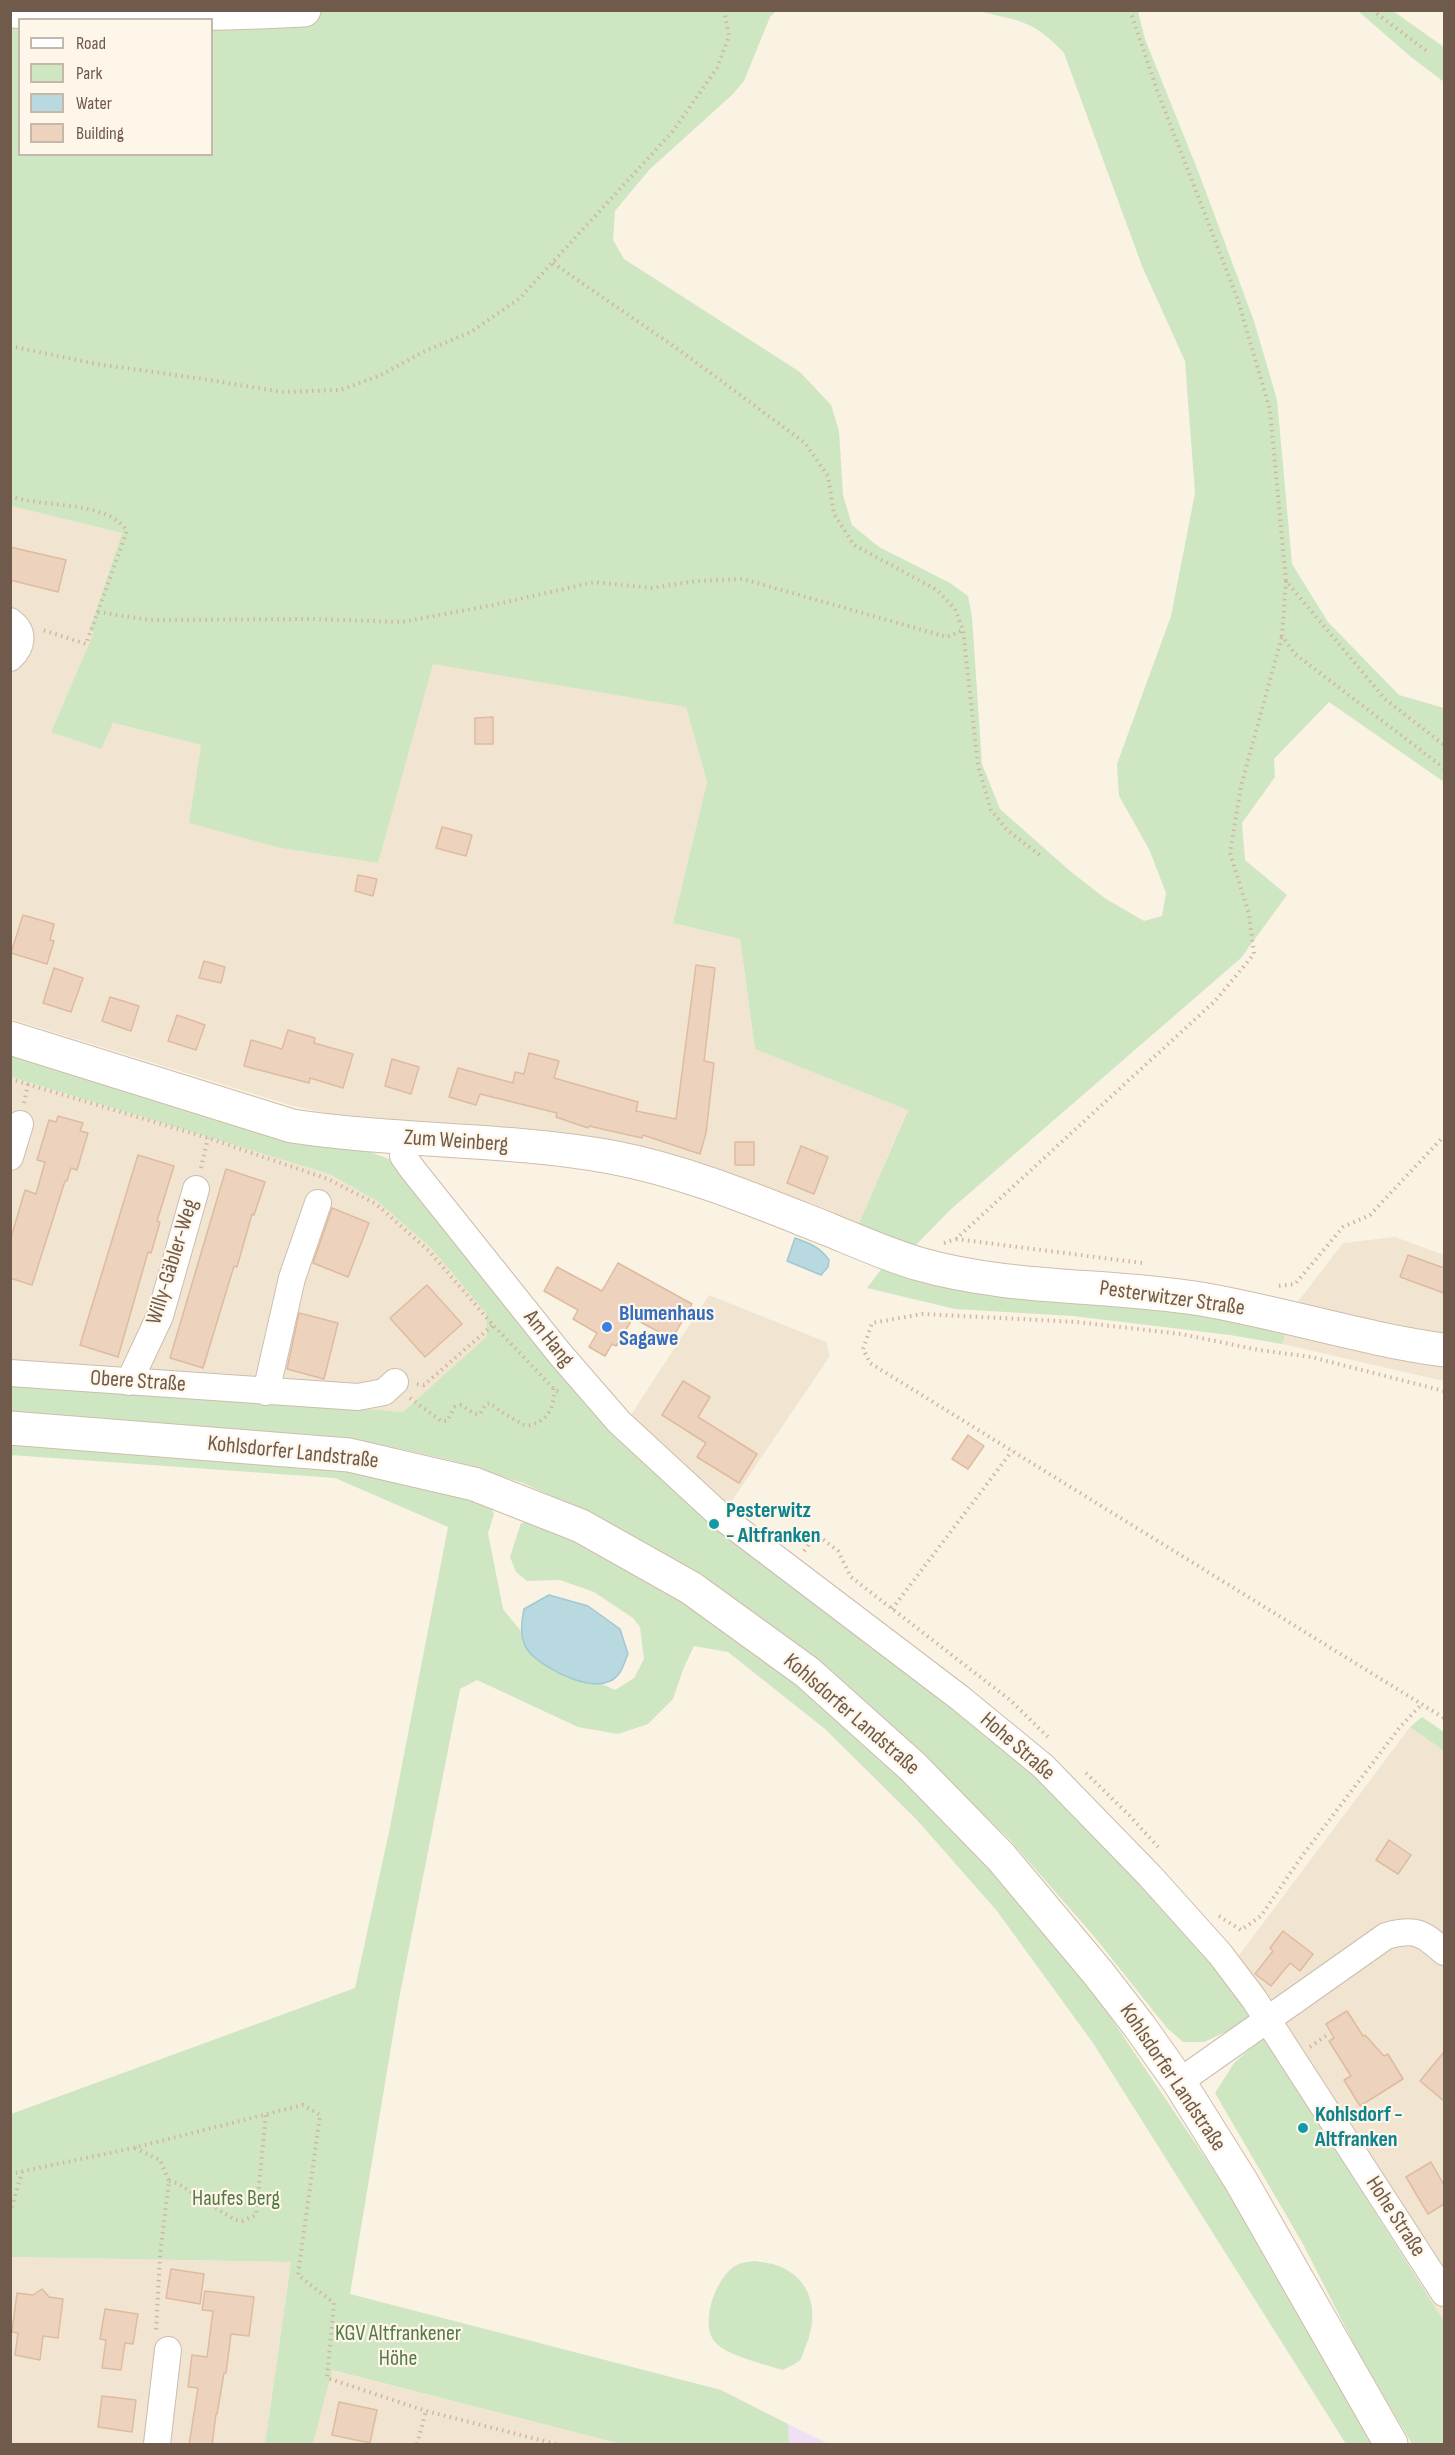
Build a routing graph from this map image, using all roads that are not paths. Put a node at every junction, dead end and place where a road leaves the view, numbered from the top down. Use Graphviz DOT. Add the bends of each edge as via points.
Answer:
graph roads {
  1 [pos="10,10"];
  2 [pos="304,10"];
  3 [pos="10,621"];
  4 [pos="10,658"];
  5 [pos="10,1038"];
  6 [pos="20,1124"];
  7 [pos="405,1138"];
  8 [pos="10,1157"];
  9 [pos="196,1189"];
  10 [pos="318,1203"];
  11 [pos="898,1257"];
  12 [pos="1444,1350"];
  13 [pos="10,1373"];
  14 [pos="129,1382"];
  15 [pos="395,1382"];
  16 [pos="266,1392"];
  17 [pos="10,1428"];
  18 [pos="723,1518"];
  19 [pos="1444,1952"];
  20 [pos="1267,2020"];
  21 [pos="1179,2082"];
  22 [pos="1444,2293"];
  23 [pos="168,2350"];
  24 [pos="157,2445"];
  25 [pos="1391,2445"];
  1 -- 2 [label="street" via="210,15"];
  3 -- 4 [label="street" via="19,628 21,637"];
  5 -- 7 [label="street, Zum Weinberg" via="292,1126"];
  6 -- 8 [label="street"];
  7 -- 11 [label="street, Zum Weinberg" via="612,1157 738,1195"];
  7 -- 18 [label="street, Am Hang" via="403,1156 413,1170 560,1354 619,1422"];
  9 -- 14 [label="street, Willy-Gäbler-Weg" via="160,1316"];
  10 -- 16 [label="street" via="292,1278"];
  11 -- 12 [label="street, Pesterwitzer Straße" via="999,1280 1200,1299 1399,1344"];
  13 -- 14 [label="street, Obere Straße"];
  14 -- 16 [label="street, Obere Straße"];
  15 -- 16 [label="street, Obere Straße" via="384,1392 358,1397"];
  17 -- 21 [label="street, Kohlsdorfer Landstraße" via="350,1455 474,1484 581,1526 691,1588 807,1672 913,1767 1024,1884 1099,1974"];
  18 -- 20 [label="street, Hohe Straße" via="960,1698 1042,1766 1220,1954"];
  19 -- 20 [label="street" via="1427,1937 1407,1930 1386,1936"];
  20 -- 21 [label="street"];
  20 -- 22 [label="street, Hohe Straße"];
  21 -- 25 [label="street, Kohlsdorfer Landstraße" via="1241,2181"];
  23 -- 24 [label="street"];
}
